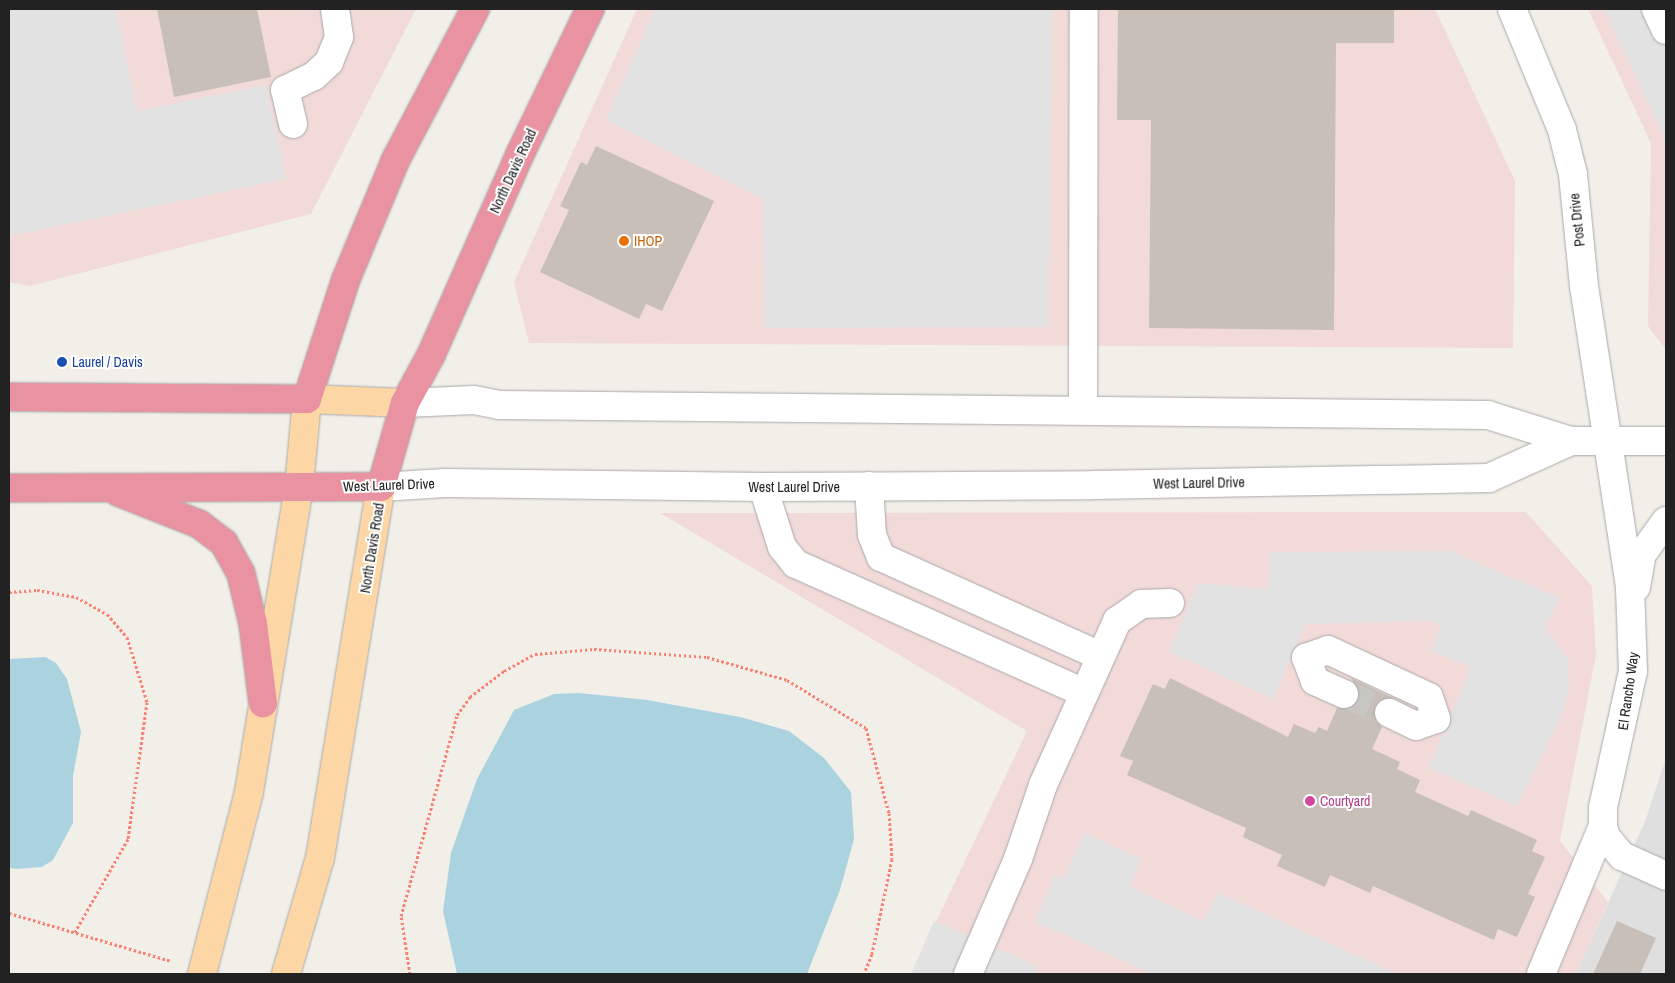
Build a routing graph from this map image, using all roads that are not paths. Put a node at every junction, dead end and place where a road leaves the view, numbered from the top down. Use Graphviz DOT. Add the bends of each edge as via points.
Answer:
graph roads {
  1 [pos="335,9"];
  2 [pos="476,9"];
  3 [pos="590,9"];
  4 [pos="1084,9"];
  5 [pos="1656,9"];
  6 [pos="1522,12"];
  7 [pos="1666,30"];
  8 [pos="293,124"];
  9 [pos="9,396"];
  10 [pos="307,398"];
  11 [pos="405,404"];
  12 [pos="1083,408"];
  13 [pos="1571,441"];
  14 [pos="1606,441"];
  15 [pos="1666,441"];
  16 [pos="869,486"];
  17 [pos="105,487"];
  18 [pos="299,487"];
  19 [pos="381,487"];
  20 [pos="763,487"];
  21 [pos="9,488"];
  22 [pos="1666,521"];
  23 [pos="1170,603"];
  24 [pos="1634,626"];
  25 [pos="1100,656"];
  26 [pos="1084,693"];
  27 [pos="1344,694"];
  28 [pos="263,703"];
  29 [pos="1389,713"];
  30 [pos="1603,826"];
  31 [pos="1666,876"];
  32 [pos="203,972"];
  33 [pos="286,974"];
  34 [pos="968,974"];
  35 [pos="1541,974"];
  1 -- 8 [label="street" via="339,37 329,62 314,76 285,90"];
  2 -- 10 [label="highway" via="395,161 346,279"];
  3 -- 11 [label="highway, North Davis Road" via="520,154 431,355"];
  4 -- 12 [label="street"];
  5 -- 7 [label="street"];
  6 -- 14 [label="street, Post Drive" via="1562,130 1573,174 1584,286"];
  9 -- 10 [label="highway, West Laurel Drive"];
  10 -- 11 [label="main road, West Laurel Drive"];
  10 -- 18 [label="main road"];
  11 -- 12 [label="street, West Laurel Drive" via="474,400 499,405"];
  11 -- 19 [label="highway, North Davis Road"];
  12 -- 13 [label="street, West Laurel Drive" via="1488,415"];
  13 -- 14 [label="street, West Laurel Drive"];
  13 -- 16 [label="street, West Laurel Drive" via="1489,478"];
  14 -- 15 [label="street, West Laurel Drive"];
  14 -- 24 [label="street, El Rancho Way"];
  16 -- 20 [label="street, West Laurel Drive"];
  16 -- 25 [label="street" via="872,535 881,557"];
  17 -- 18 [label="highway, West Laurel Drive"];
  17 -- 21 [label="highway, West Laurel Drive"];
  17 -- 28 [label="highway" via="199,524 224,543 241,574 253,624"];
  18 -- 19 [label="highway, West Laurel Drive"];
  18 -- 28 [label="main road"];
  19 -- 20 [label="street, West Laurel Drive" via="445,483"];
  19 -- 33 [label="main road, North Davis Road" via="320,858"];
  20 -- 26 [label="street" via="782,547 796,564"];
  22 -- 24 [label="street" via="1642,554 1637,572"];
  23 -- 25 [label="street" via="1141,604 1125,613"];
  24 -- 30 [label="street, El Rancho Way" via="1630,696 1603,808"];
  25 -- 26 [label="street"];
  26 -- 34 [label="street"];
  27 -- 29 [label="street" via="1315,681 1306,658 1328,650 1429,697 1436,719 1416,726"];
  28 -- 32 [label="main road" via="249,792"];
  30 -- 31 [label="street" via="1609,841 1622,856"];
  30 -- 35 [label="street"];
}
